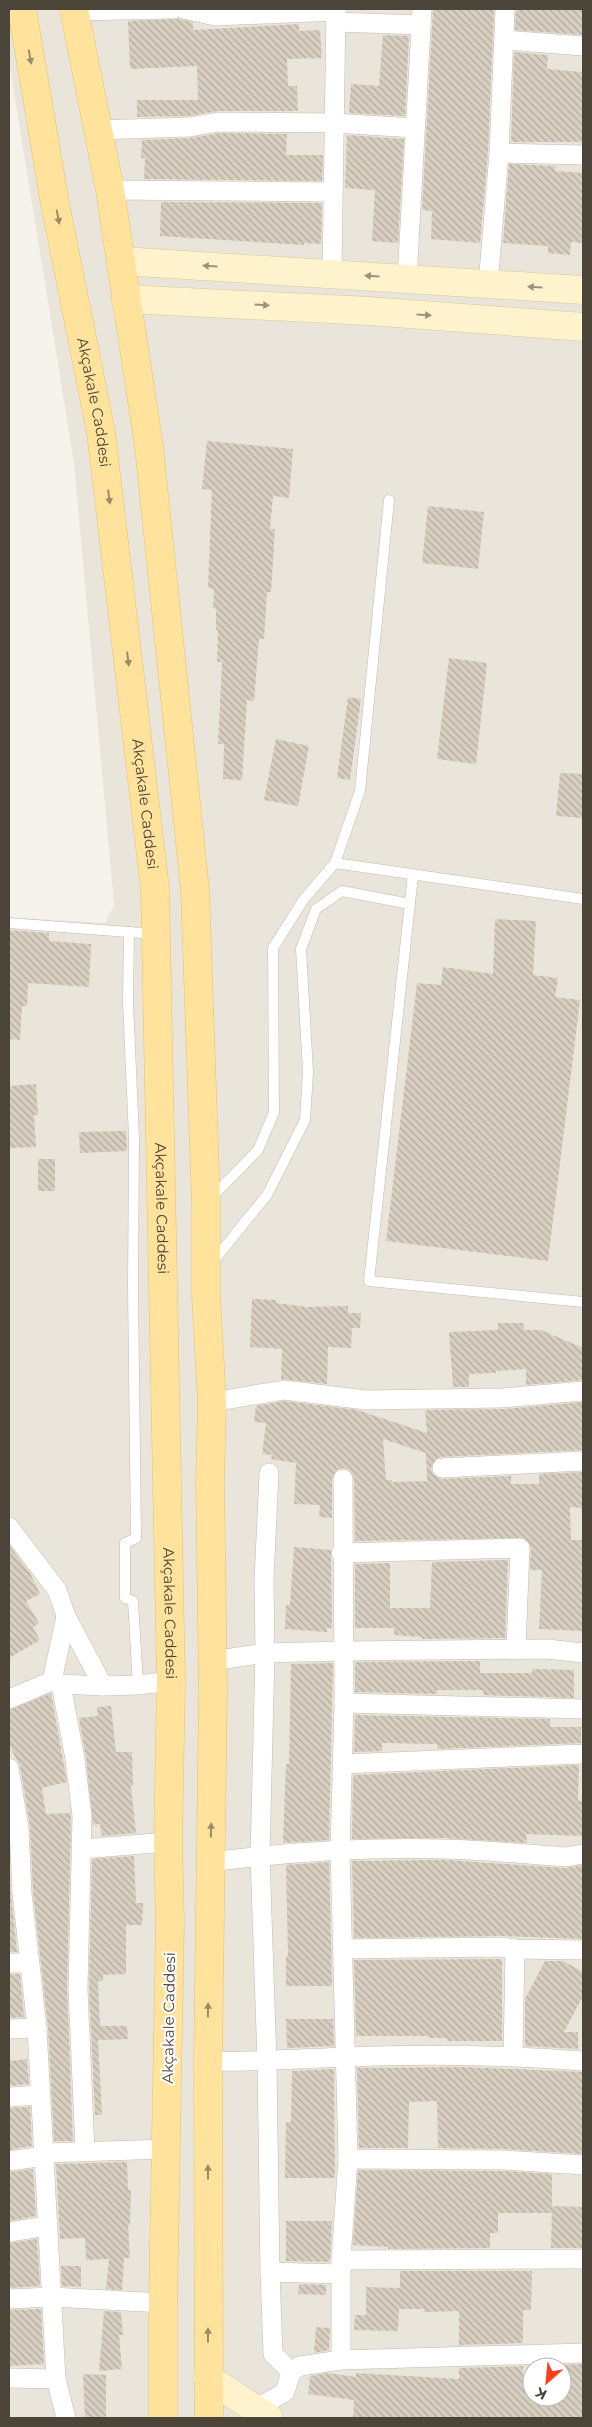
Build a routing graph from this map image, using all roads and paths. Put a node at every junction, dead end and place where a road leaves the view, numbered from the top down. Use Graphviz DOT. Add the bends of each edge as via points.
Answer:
graph roads {
  1 [pos="173,9"];
  2 [pos="184,9"];
  3 [pos="505,9"];
  4 [pos="74,10"];
  5 [pos="336,14"];
  6 [pos="421,17"];
  7 [pos="18,21"];
  8 [pos="504,40"];
  9 [pos="583,46"];
  10 [pos="334,123"];
  11 [pos="415,128"];
  12 [pos="96,130"];
  13 [pos="499,153"];
  14 [pos="583,155"];
  15 [pos="110,190"];
  16 [pos="333,192"];
  17 [pos="121,261"];
  18 [pos="332,273"];
  19 [pos="407,279"];
  20 [pos="488,285"];
  21 [pos="583,290"];
  22 [pos="126,299"];
  23 [pos="583,327"];
  24 [pos="389,500"];
  25 [pos="335,863"];
  26 [pos="413,875"];
  27 [pos="583,899"];
  28 [pos="410,904"];
  29 [pos="9,923"];
  30 [pos="129,932"];
  31 [pos="156,934"];
  32 [pos="206,1203"];
  33 [pos="207,1269"];
  34 [pos="583,1302"];
  35 [pos="583,1391"];
  36 [pos="212,1402"];
  37 [pos="583,1461"];
  38 [pos="442,1468"];
  39 [pos="269,1473"];
  40 [pos="342,1478"];
  41 [pos="9,1527"];
  42 [pos="341,1553"];
  43 [pos="66,1616"];
  44 [pos="516,1649"];
  45 [pos="343,1651"];
  46 [pos="265,1653"];
  47 [pos="583,1653"];
  48 [pos="212,1661"];
  49 [pos="171,1681"];
  50 [pos="56,1682"];
  51 [pos="138,1685"];
  52 [pos="103,1686"];
  53 [pos="9,1699"];
  54 [pos="344,1703"];
  55 [pos="583,1709"];
  56 [pos="583,1754"];
  57 [pos="342,1764"];
  58 [pos="9,1768"];
  59 [pos="14,1829"];
  60 [pos="168,1842"];
  61 [pos="82,1849"];
  62 [pos="340,1851"];
  63 [pos="583,1854"];
  64 [pos="260,1856"];
  65 [pos="210,1862"];
  66 [pos="15,1894"];
  67 [pos="344,1949"];
  68 [pos="515,1949"];
  69 [pos="583,1950"];
  70 [pos="9,1963"];
  71 [pos="29,1963"];
  72 [pos="36,2028"];
  73 [pos="9,2029"];
  74 [pos="514,2056"];
  75 [pos="345,2057"];
  76 [pos="208,2061"];
  77 [pos="583,2061"];
  78 [pos="267,2062"];
  79 [pos="40,2095"];
  80 [pos="9,2097"];
  81 [pos="167,2149"];
  82 [pos="85,2151"];
  83 [pos="45,2155"];
  84 [pos="348,2159"];
  85 [pos="9,2161"];
  86 [pos="583,2165"];
  87 [pos="47,2226"];
  88 [pos="9,2232"];
  89 [pos="583,2259"];
  90 [pos="341,2267"];
  91 [pos="270,2272"];
  92 [pos="52,2297"];
  93 [pos="9,2300"];
  94 [pos="163,2302"];
  95 [pos="583,2353"];
  96 [pos="341,2360"];
  97 [pos="291,2372"];
  98 [pos="9,2378"];
  99 [pos="208,2378"];
  100 [pos="56,2379"];
  101 [pos="262,2414"];
  102 [pos="66,2418"];
  103 [pos="163,2418"];
  104 [pos="209,2418"];
  1 -- 4 [label="street"];
  2 -- 5 [label="street" via="215,16"];
  3 -- 8 [label="street"];
  4 -- 12 [label="main road"];
  5 -- 6 [label="street"];
  5 -- 10 [label="street"];
  6 -- 11 [label="street"];
  7 -- 31 [label="main road, Akçakale Caddesi, one-way" via="101,432 155,889"];
  8 -- 9 [label="street"];
  8 -- 13 [label="street"];
  10 -- 11 [label="street"];
  10 -- 12 [label="street" via="218,122 190,127"];
  10 -- 16 [label="street"];
  11 -- 19 [label="street"];
  12 -- 15 [label="main road"];
  13 -- 14 [label="street"];
  13 -- 20 [label="street"];
  15 -- 16 [label="street"];
  15 -- 17 [label="main road"];
  16 -- 18 [label="street"];
  18 -- 17 [label="main road, one-way"];
  17 -- 22 [label="main road"];
  19 -- 18 [label="main road, one-way"];
  19 -- 20 [label="main road"];
  21 -- 20 [label="main road, one-way"];
  22 -- 23 [label="main road, one-way" via="369,311"];
  22 -- 32 [label="main road" via="149,447 195,890"];
  24 -- 25 [label="lane" via="360,791"];
  25 -- 26 [label="lane"];
  25 -- 32 [label="lane" via="304,899 273,948 274,1112 258,1150"];
  26 -- 27 [label="lane"];
  26 -- 28 [label="lane"];
  28 -- 33 [label="lane" via="342,891 316,909 301,949 308,1072 305,1120 267,1196"];
  28 -- 34 [label="lane" via="369,1281"];
  29 -- 30 [label="lane"];
  30 -- 31 [label="lane"];
  30 -- 51 [label="lane" via="128,1002 134,1138 136,1538 125,1543 124,1555 125,1598 133,1602"];
  31 -- 49 [label="main road, Akçakale Caddesi"];
  32 -- 33 [label="main road"];
  33 -- 36 [label="main road"];
  35 -- 36 [label="street" via="503,1398 366,1400 284,1390"];
  36 -- 48 [label="main road"];
  37 -- 38 [label="street"];
  39 -- 46 [label="street" via="264,1580"];
  40 -- 42 [label="street"];
  41 -- 43 [label="street" via="57,1590"];
  42 -- 44 [label="street" via="520,1548"];
  42 -- 45 [label="street"];
  43 -- 50 [label="street"];
  43 -- 52 [label="street"];
  44 -- 45 [label="street"];
  44 -- 47 [label="street"];
  45 -- 46 [label="street"];
  45 -- 54 [label="street"];
  46 -- 48 [label="street"];
  46 -- 64 [label="street"];
  65 -- 48 [label="main road, one-way"];
  49 -- 51 [label="street"];
  49 -- 60 [label="main road, Akçakale Caddesi"];
  50 -- 52 [label="street"];
  50 -- 53 [label="street"];
  50 -- 61 [label="street" via="78,1787"];
  51 -- 52 [label="street"];
  54 -- 55 [label="street"];
  54 -- 57 [label="street"];
  56 -- 57 [label="street"];
  57 -- 62 [label="street"];
  58 -- 59 [label="street"];
  59 -- 66 [label="street"];
  60 -- 61 [label="street"];
  60 -- 81 [label="main road, Akçakale Caddesi"];
  61 -- 82 [label="street" via="78,1989"];
  62 -- 63 [label="street" via="445,1849 566,1857"];
  62 -- 64 [label="street"];
  62 -- 67 [label="street"];
  64 -- 65 [label="street"];
  64 -- 78 [label="street"];
  76 -- 65 [label="main road, one-way"];
  66 -- 71 [label="street"];
  67 -- 68 [label="street" via="441,1946"];
  67 -- 75 [label="street"];
  68 -- 69 [label="street"];
  68 -- 74 [label="street"];
  70 -- 71 [label="street"];
  71 -- 72 [label="street"];
  72 -- 73 [label="street"];
  72 -- 79 [label="street"];
  74 -- 75 [label="street"];
  74 -- 77 [label="street"];
  75 -- 78 [label="street"];
  75 -- 84 [label="street"];
  76 -- 78 [label="street"];
  99 -- 76 [label="main road, one-way"];
  78 -- 91 [label="street"];
  79 -- 80 [label="street"];
  79 -- 83 [label="street"];
  81 -- 82 [label="street"];
  81 -- 94 [label="main road, Akçakale Caddesi"];
  82 -- 83 [label="street"];
  83 -- 85 [label="street"];
  83 -- 87 [label="street"];
  84 -- 86 [label="street" via="503,2160"];
  84 -- 90 [label="street"];
  87 -- 88 [label="street"];
  87 -- 92 [label="street"];
  89 -- 90 [label="street"];
  90 -- 91 [label="street"];
  90 -- 96 [label="street"];
  91 -- 97 [label="street" via="273,2354"];
  92 -- 93 [label="street"];
  92 -- 94 [label="street"];
  92 -- 100 [label="street"];
  94 -- 103 [label="main road, Akçakale Caddesi"];
  95 -- 96 [label="street"];
  96 -- 97 [label="street" via="300,2366"];
  97 -- 101 [label="street" via="285,2392"];
  98 -- 100 [label="street"];
  99 -- 101 [label="main road"];
  99 -- 104 [label="main road"];
  100 -- 102 [label="street"];
}
